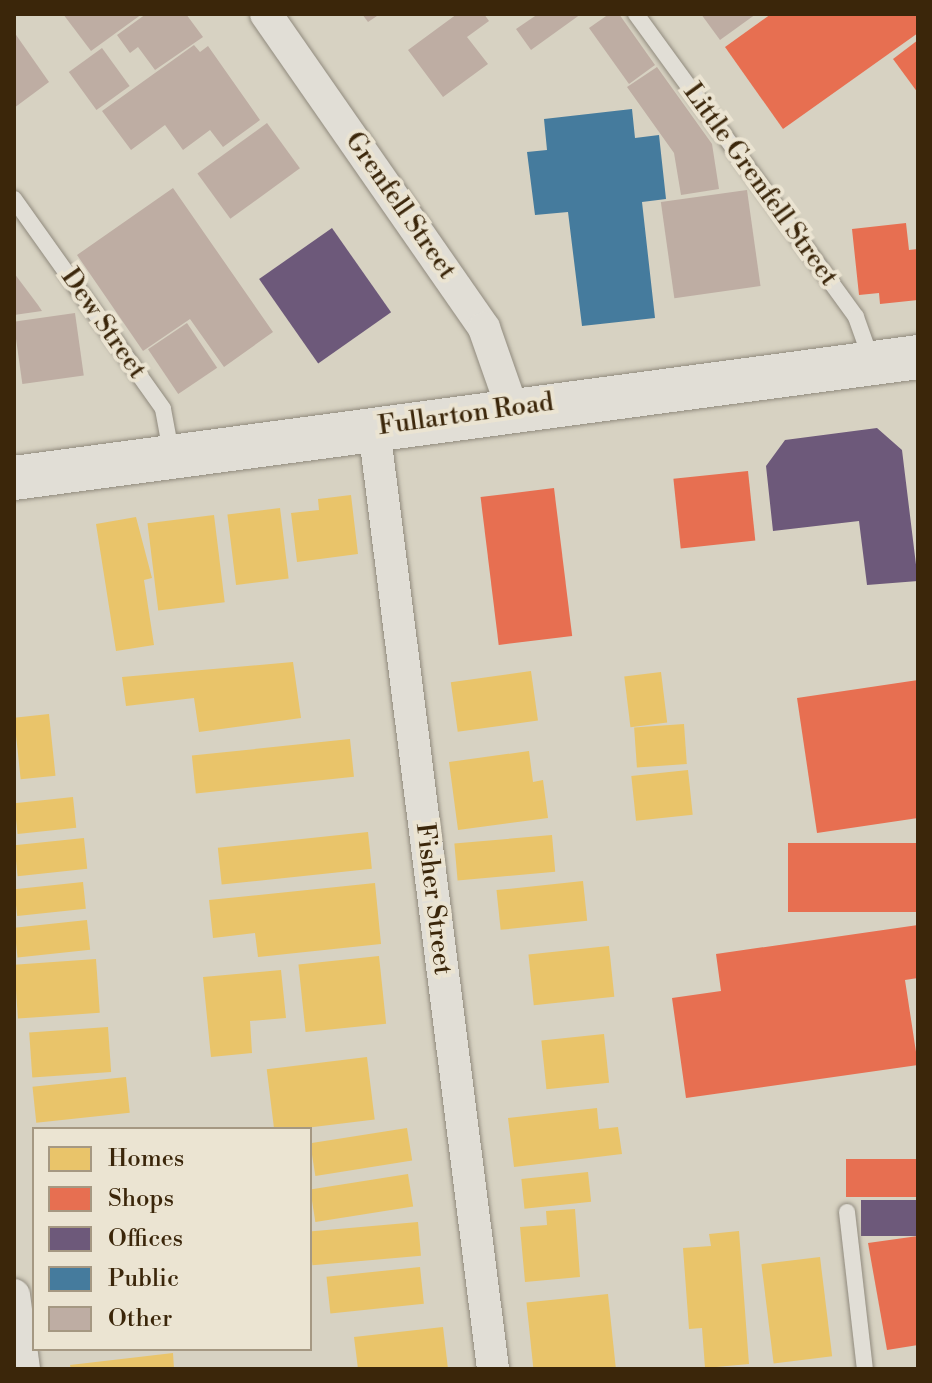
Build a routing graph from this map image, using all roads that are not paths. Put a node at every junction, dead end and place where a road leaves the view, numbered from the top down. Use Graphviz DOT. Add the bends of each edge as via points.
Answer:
graph roads {
  1 [pos="266,14"];
  2 [pos="636,14"];
  3 [pos="14,199"];
  4 [pos="903,365"];
  5 [pos="512,408"];
  6 [pos="374,428"];
  7 [pos="172,457"];
  8 [pos="14,478"];
  9 [pos="847,1212"];
  10 [pos="14,1295"];
  11 [pos="16,1333"];
  12 [pos="24,1369"];
  13 [pos="493,1369"];
  14 [pos="865,1369"];
  1 -- 5 [label="street, Grenfell Street" via="484,328"];
  2 -- 4 [label="lane, Little Grenfell Street" via="856,317"];
  3 -- 7 [label="lane, Dew Street" via="163,409"];
  4 -- 5 [label="main road, Fullarton Road"];
  5 -- 6 [label="main road, Fullarton Road"];
  6 -- 7 [label="main road, Fullarton Road"];
  6 -- 13 [label="street, Fisher Street"];
  7 -- 8 [label="main road, Fullarton Road"];
  9 -- 14 [label="lane"];
  10 -- 11 [label="street"];
  11 -- 12 [label="street"];
}
